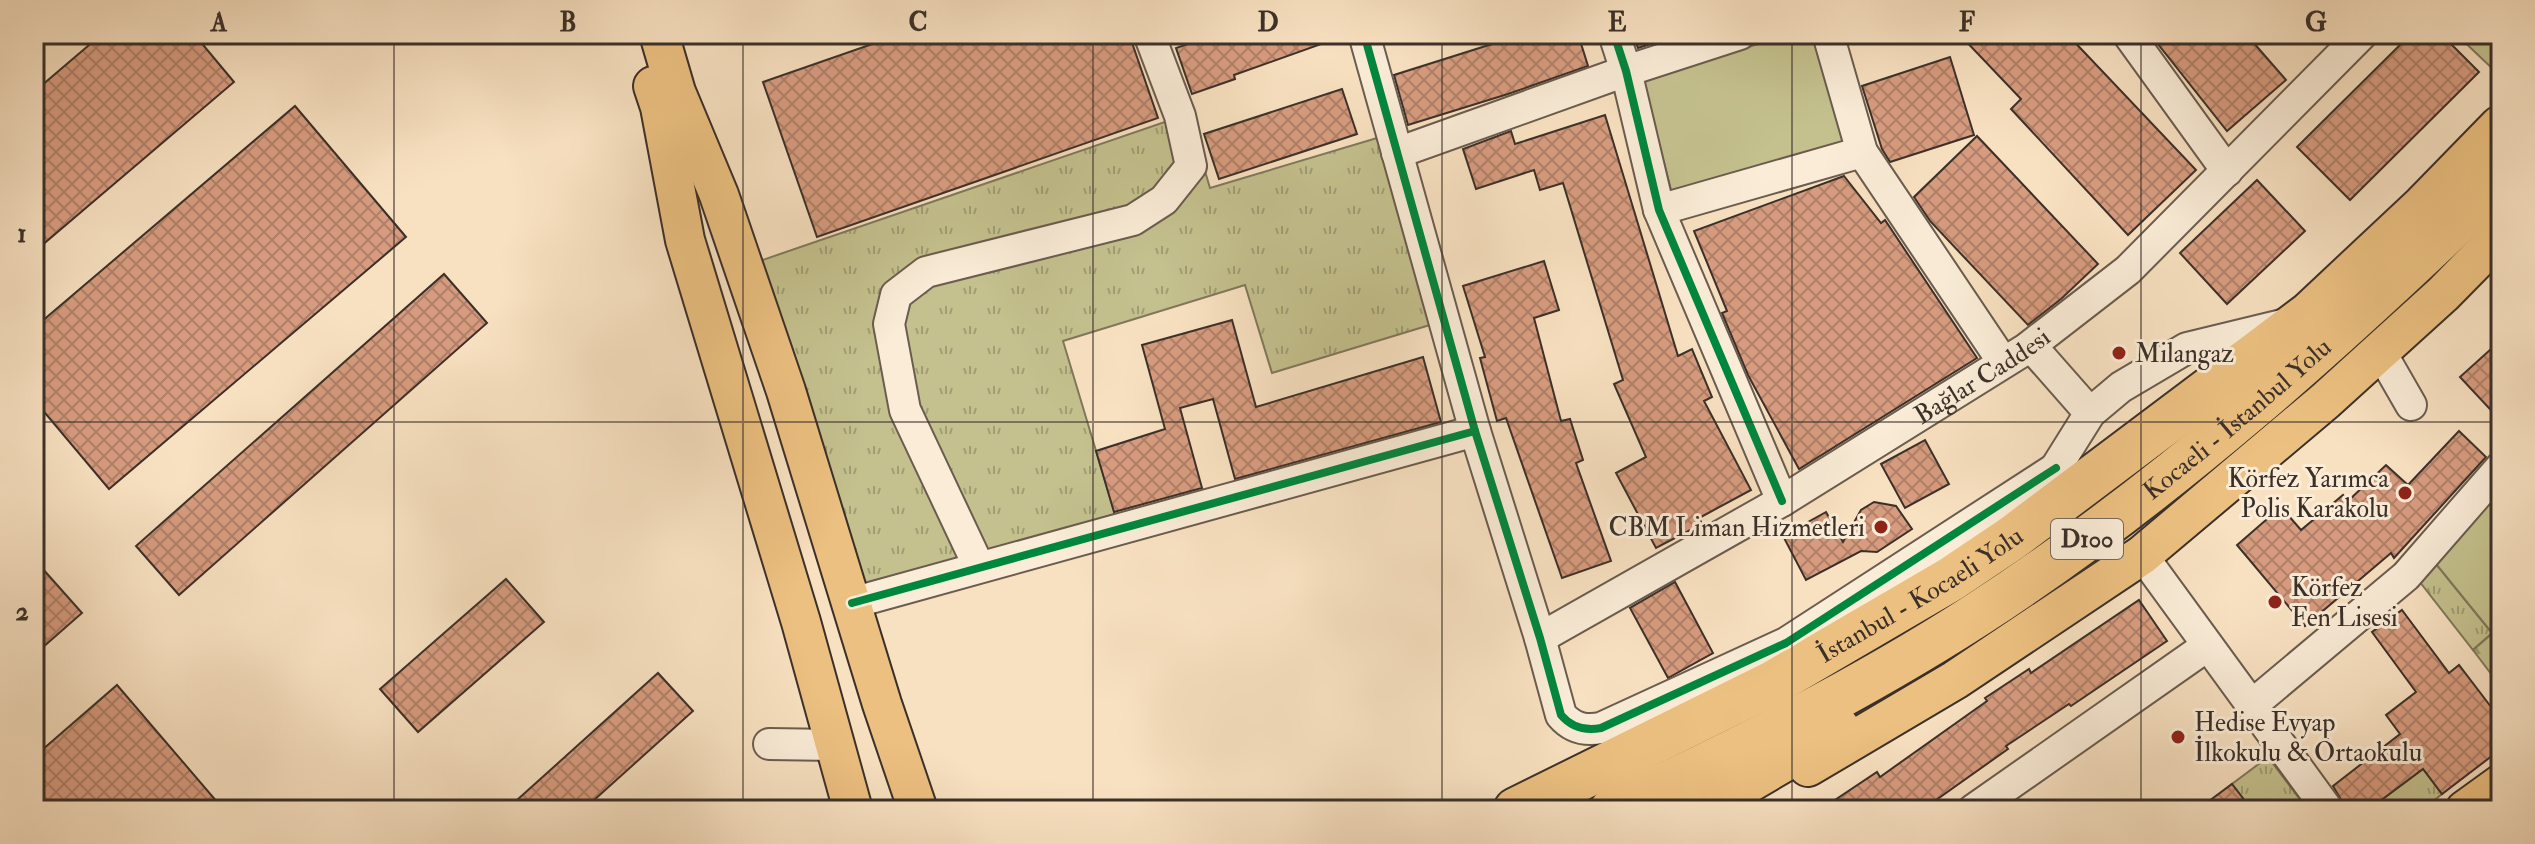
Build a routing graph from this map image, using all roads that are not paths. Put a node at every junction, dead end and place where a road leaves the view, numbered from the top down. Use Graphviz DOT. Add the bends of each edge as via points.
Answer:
graph roads {
  1 [pos="636,34"];
  2 [pos="659,34"];
  3 [pos="1149,34"];
  4 [pos="1364,34"];
  5 [pos="1614,34"];
  6 [pos="1740,34"];
  7 [pos="1828,34"];
  8 [pos="2128,34"];
  9 [pos="2362,34"];
  10 [pos="1626,71"];
  11 [pos="668,99"];
  12 [pos="2501,128"];
  13 [pos="1862,152"];
  14 [pos="1397,153"];
  15 [pos="2227,171"];
  16 [pos="2501,180"];
  17 [pos="1659,210"];
  18 [pos="2501,235"];
  19 [pos="2310,314"];
  20 [pos="2031,346"];
  21 [pos="2380,351"];
  22 [pos="2003,362"];
  23 [pos="2411,405"];
  24 [pos="2090,413"];
  25 [pos="1475,431"];
  26 [pos="2501,467"];
  27 [pos="2056,468"];
  28 [pos="1782,501"];
  29 [pos="2012,538"];
  30 [pos="2142,555"];
  31 [pos="979,567"];
  32 [pos="2032,577"];
  33 [pos="830,589"];
  34 [pos="1540,638"];
  35 [pos="2207,646"];
  36 [pos="2252,705"];
  37 [pos="769,744"];
  38 [pos="835,745"];
  39 [pos="2501,784"];
  40 [pos="853,810"];
  41 [pos="874,810"];
  42 [pos="894,810"];
  43 [pos="918,810"];
  44 [pos="1516,810"];
  45 [pos="1612,810"];
  46 [pos="1697,810"];
  47 [pos="1719,810"];
  48 [pos="1973,810"];
  49 [pos="2328,810"];
  50 [pos="2465,810"];
  1 -- 11 [label="main road"];
  2 -- 11 [label="main road"];
  3 -- 31 [label="street" via="1180,116 1191,166 1164,200 1133,220 926,272 896,295 889,324 905,410"];
  4 -- 14 [label="street"];
  5 -- 10 [label="street"];
  6 -- 10 [label="street"];
  7 -- 13 [label="street"];
  8 -- 15 [label="street"];
  9 -- 15 [label="street, Bağlar Caddesi"];
  10 -- 14 [label="street"];
  10 -- 17 [label="street"];
  11 -- 33 [label="main road"];
  11 -- 38 [label="main road" via="685,240"];
  12 -- 19 [label="highway, İstanbul - Kocaeli Yolu / D100"];
  13 -- 17 [label="street"];
  13 -- 22 [label="street"];
  14 -- 25 [label="street"];
  15 -- 20 [label="street, Bağlar Caddesi" via="2128,270"];
  16 -- 32 [label="highway, Kocaeli - İstanbul Yolu / D100" via="2265,399"];
  17 -- 28 [label="street"];
  18 -- 21 [label="main road"];
  19 -- 24 [label="street" via="2187,348 2121,387"];
  19 -- 29 [label="highway, İstanbul - Kocaeli Yolu / D100"];
  20 -- 22 [label="street, Bağlar Caddesi"];
  20 -- 24 [label="street"];
  21 -- 23 [label="street"];
  21 -- 30 [label="main road"];
  22 -- 28 [label="street, Bağlar Caddesi"];
  24 -- 27 [label="street"];
  25 -- 31 [label="street"];
  25 -- 34 [label="street"];
  26 -- 36 [label="street" via="2406,576"];
  27 -- 29 [label="street"];
  27 -- 34 [label="street" via="1786,643 1601,728 1569,724 1561,715"];
  28 -- 34 [label="street, Bağlar Caddesi"];
  29 -- 44 [label="highway, İstanbul - Kocaeli Yolu / D100" via="1773,683"];
  30 -- 35 [label="street"];
  30 -- 47 [label="main road" via="1842,749"];
  31 -- 33 [label="street"];
  32 -- 45 [label="highway, Kocaeli - İstanbul Yolu / D100" via="1844,693"];
  32 -- 46 [label="highway" via="1921,673"];
  33 -- 41 [label="main road" via="844,716"];
  33 -- 42 [label="main road"];
  33 -- 43 [label="main road" via="882,704"];
  35 -- 36 [label="street"];
  35 -- 48 [label="street"];
  36 -- 49 [label="street"];
  37 -- 38 [label="street"];
  38 -- 40 [label="main road"];
  39 -- 50 [label="main road"];
}
